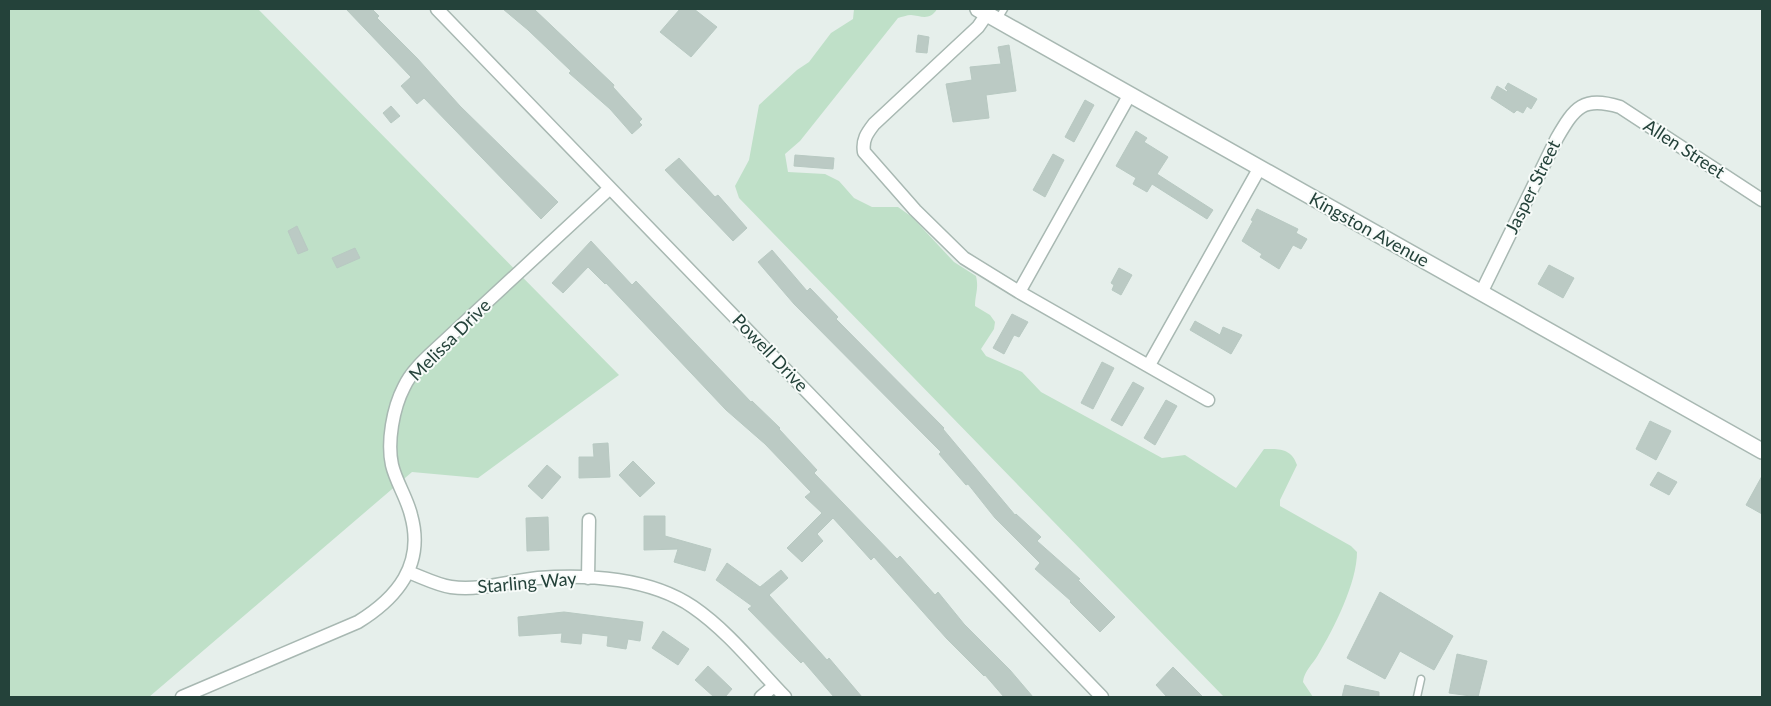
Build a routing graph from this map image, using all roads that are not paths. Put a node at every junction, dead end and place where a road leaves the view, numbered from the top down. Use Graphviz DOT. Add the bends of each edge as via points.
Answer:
graph roads {
  1 [pos="437,9"];
  2 [pos="991,13"];
  3 [pos="1130,94"];
  4 [pos="1604,102"];
  5 [pos="1259,169"];
  6 [pos="610,188"];
  7 [pos="1762,200"];
  8 [pos="1018,292"];
  9 [pos="1481,293"];
  10 [pos="1149,365"];
  11 [pos="1208,400"];
  12 [pos="1762,451"];
  13 [pos="589,520"];
  14 [pos="408,572"];
  15 [pos="588,578"];
  16 [pos="1421,679"];
  17 [pos="774,686"];
  18 [pos="182,697"];
  19 [pos="761,697"];
  20 [pos="785,697"];
  21 [pos="1102,697"];
  22 [pos="1417,697"];
  1 -- 6 [label="street, Powell Drive"];
  2 -- 3 [label="street, Kingston Avenue"];
  2 -- 8 [label="street" via="874,124 863,144 864,152 874,164 964,258"];
  3 -- 5 [label="street, Kingston Avenue"];
  3 -- 8 [label="street"];
  4 -- 7 [label="street, Allen Street" via="1620,107"];
  4 -- 9 [label="street, Jasper Street" via="1584,104 1568,119"];
  5 -- 9 [label="street, Kingston Avenue"];
  5 -- 10 [label="street"];
  6 -- 14 [label="street, Melissa Drive" via="436,349 403,387 391,438 392,465 412,517 415,540"];
  6 -- 21 [label="street, Powell Drive"];
  8 -- 10 [label="street"];
  9 -- 12 [label="street, Kingston Avenue"];
  10 -- 11 [label="street"];
  13 -- 15 [label="street"];
  14 -- 15 [label="street, Starling Way" via="450,587 463,588 538,578"];
  14 -- 18 [label="street, Melissa Drive" via="387,602 358,622"];
  15 -- 17 [label="street, Starling Way" via="670,593 686,602 721,630"];
  16 -- 22 [label="lane"];
  17 -- 19 [label="street"];
  17 -- 20 [label="street, Starling Way"];
}
